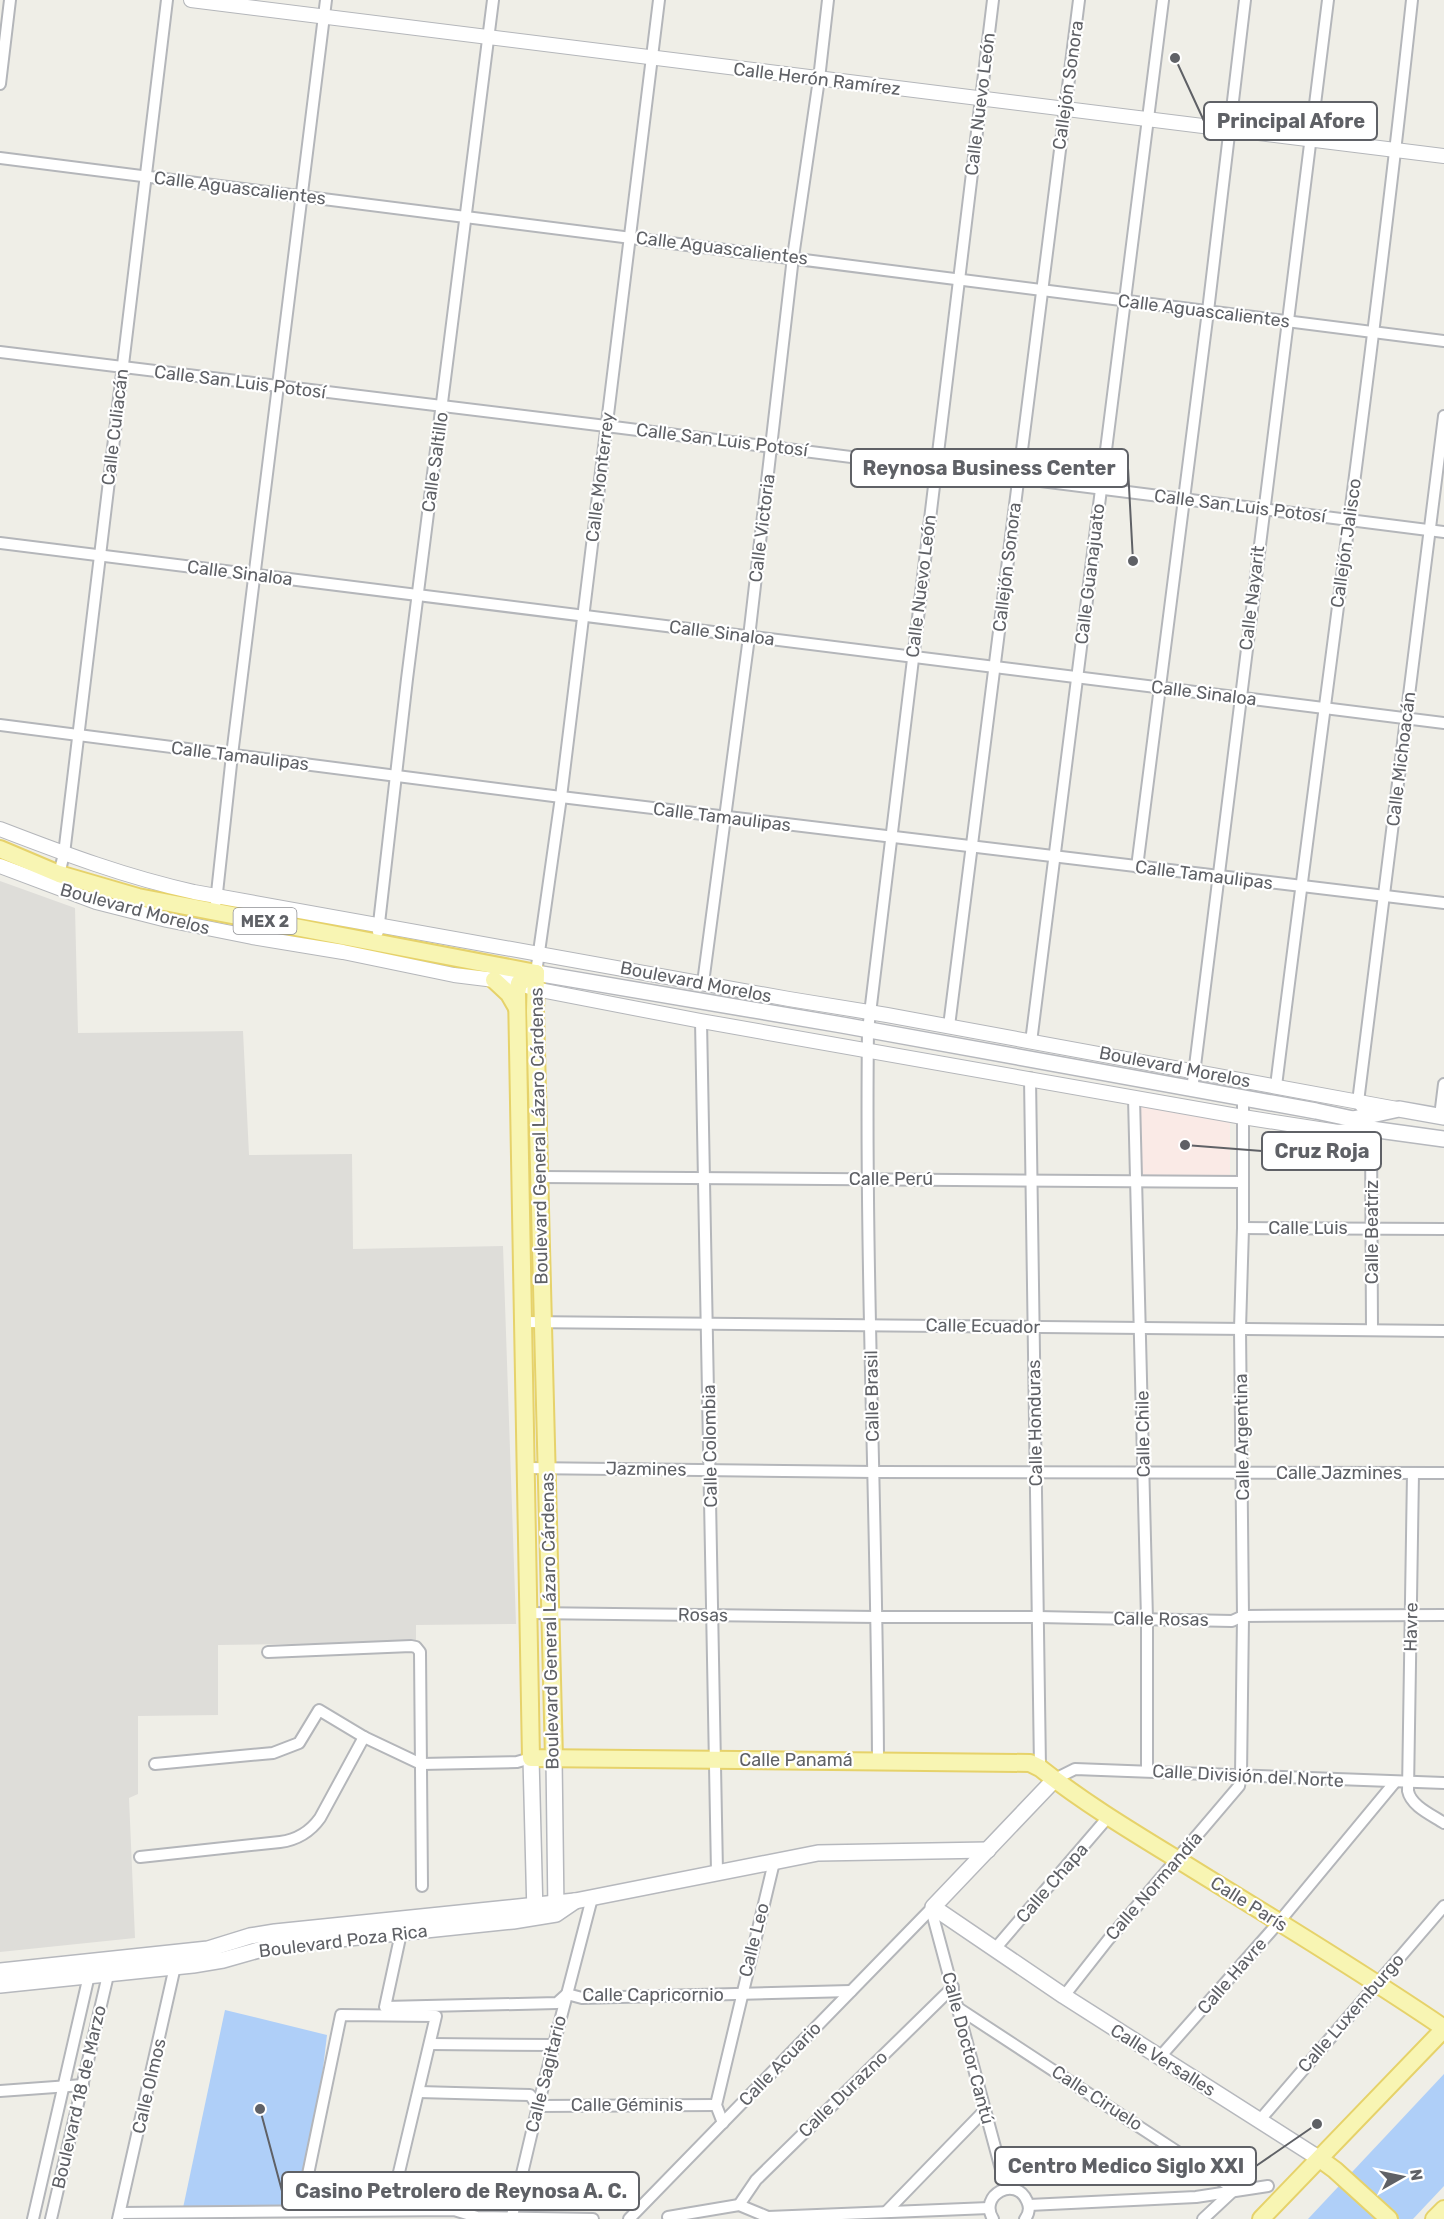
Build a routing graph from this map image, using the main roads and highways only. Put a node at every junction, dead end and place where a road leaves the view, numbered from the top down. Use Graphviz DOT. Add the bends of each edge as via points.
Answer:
graph roads {
  1 [pos="0,849"];
  2 [pos="494,980"];
  3 [pos="536,981"];
  4 [pos="517,1008"];
  5 [pos="1442,1116"];
  6 [pos="1364,1122"];
  7 [pos="519,1130"];
  8 [pos="1444,1139"];
  9 [pos="540,1174"];
  10 [pos="531,1758"];
  11 [pos="554,1758"];
  12 [pos="1055,1779"];
  13 [pos="988,1850"];
  14 [pos="556,1908"];
  15 [pos="932,1908"];
  16 [pos="535,1911"];
  17 [pos="176,1959"];
  18 [pos="91,1969"];
  19 [pos="0,1971"];
  20 [pos="0,1985"];
  21 [pos="1444,2029"];
  22 [pos="1327,2165"];
  23 [pos="1444,2209"];
  24 [pos="1261,2219"];
  25 [pos="1274,2219"];
  26 [pos="1389,2219"];
  27 [pos="1434,2219"];
  1 -- 3 [label="main road, Boulevard Morelos / MEX 2" via="98,894 216,903 344,944 377,943"];
  2 -- 4 [label="main road"];
  3 -- 4 [label="main road, Boulevard General Lázaro Cárdenas" via="519,983"];
  3 -- 6 [label="main road, Boulevard Morelos / MEX 2" via="868,1030"];
  3 -- 9 [label="main road, Boulevard General Lázaro Cárdenas"];
  4 -- 7 [label="main road, Boulevard General Lázaro Cárdenas"];
  5 -- 6 [label="main road, Boulevard Morelos / MEX 2" via="1399,1109"];
  6 -- 8 [label="main road, Boulevard Morelos / MEX 2"];
  7 -- 9 [label="main road" via="530,1134 534,1165"];
  7 -- 10 [label="main road, Boulevard General Lázaro Cárdenas"];
  9 -- 11 [label="main road, Boulevard General Lázaro Cárdenas"];
  10 -- 11 [label="main road, Calle Panamá"];
  10 -- 16 [label="main road"];
  11 -- 12 [label="main road, Calle Panamá" via="1018,1762 1040,1767"];
  11 -- 14 [label="main road, Boulevard General Lázaro Cárdenas"];
  12 -- 13 [label="main road, Calle Acuario"];
  12 -- 21 [label="main road, Calle París" via="1377,1982"];
  13 -- 14 [label="main road, Boulevard Poza Rica" via="818,1853"];
  13 -- 15 [label="main road, Calle Acuario"];
  14 -- 16 [label="main road, Boulevard Poza Rica"];
  15 -- 22 [label="main road, Calle Versalles"];
  16 -- 17 [label="main road, Boulevard Poza Rica" via="401,1933 273,1946 211,1962"];
  16 -- 17 [label="main road, Boulevard Poza Rica" via="275,1932"];
  17 -- 18 [label="main road, Boulevard Poza Rica"];
  18 -- 19 [label="main road, Boulevard Poza Rica"];
  18 -- 20 [label="main road, Boulevard Poza Rica"];
  21 -- 22 [label="main road"];
  22 -- 24 [label="main road"];
  22 -- 25 [label="main road"];
  22 -- 26 [label="main road, Calle Versalles"];
  23 -- 27 [label="main road"];
}
